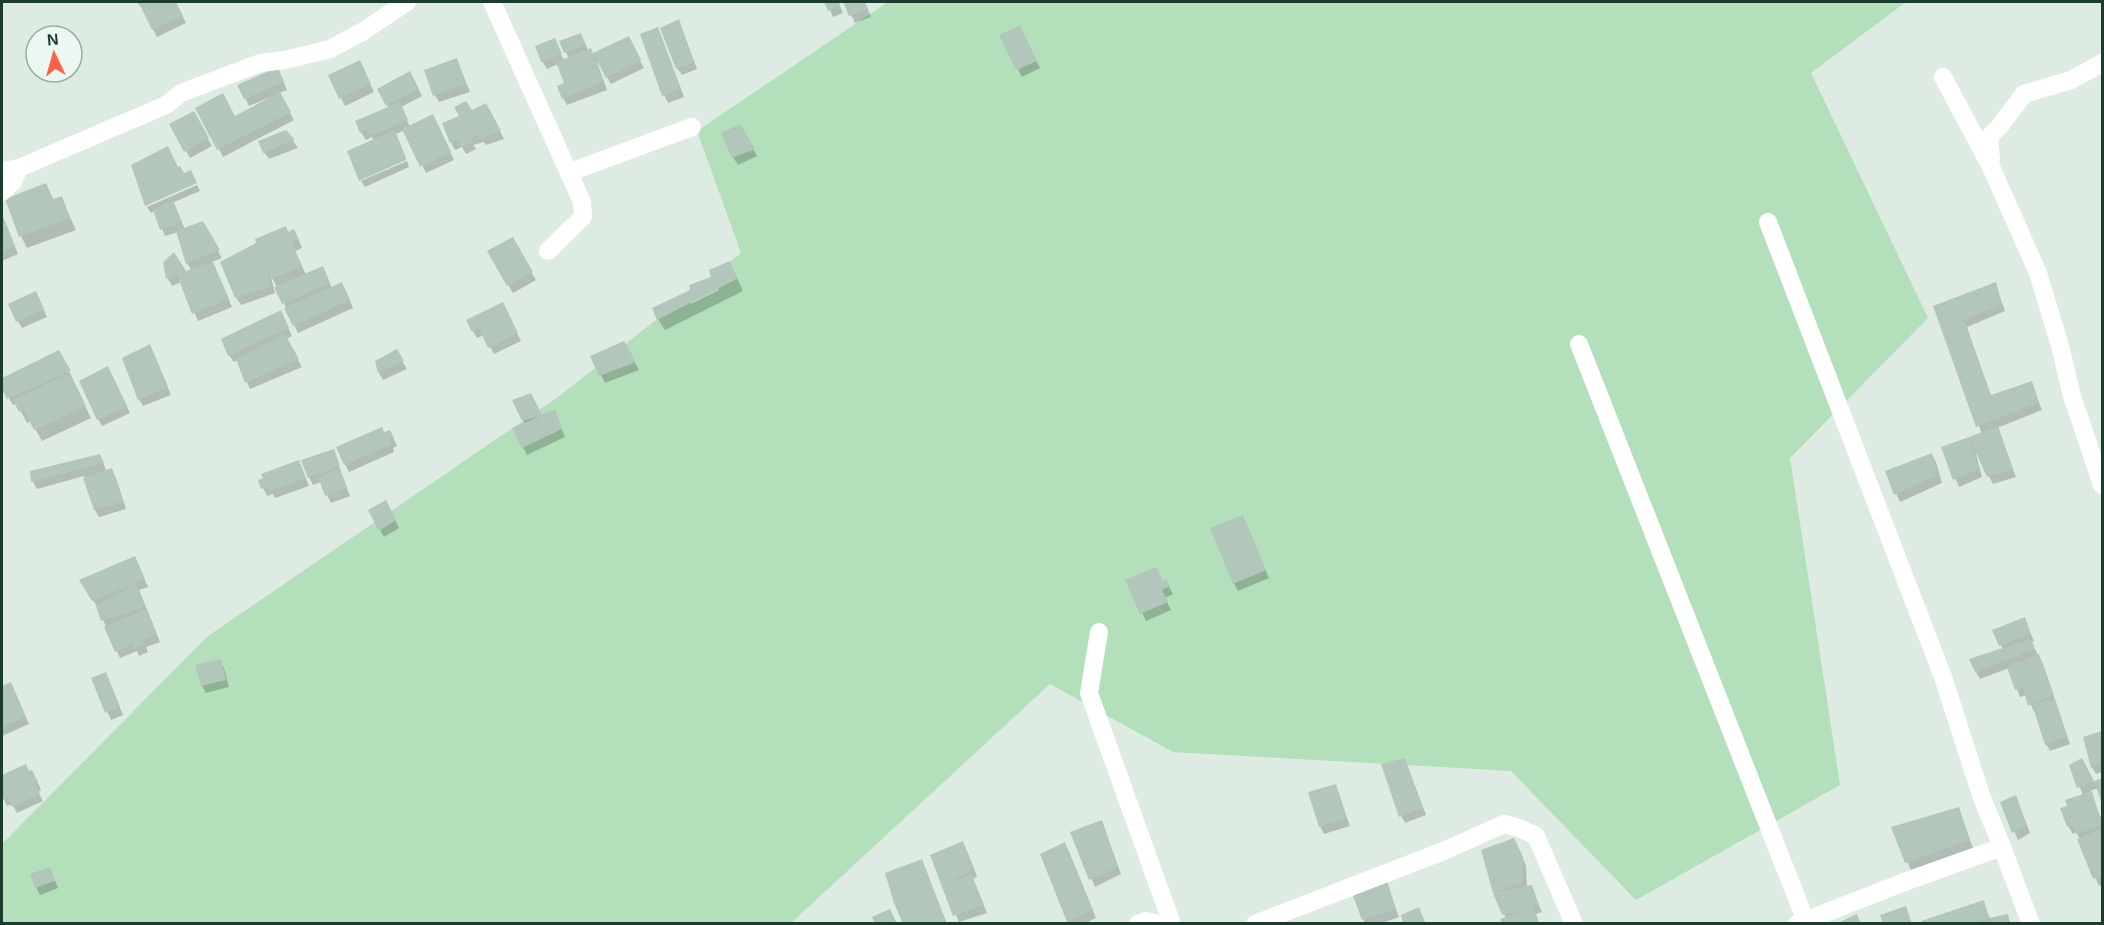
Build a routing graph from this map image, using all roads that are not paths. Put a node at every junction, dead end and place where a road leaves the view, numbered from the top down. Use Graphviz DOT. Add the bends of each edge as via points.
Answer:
graph roads {
  1 [pos="407,2"];
  2 [pos="492,2"];
  3 [pos="2103,63"];
  4 [pos="1943,77"];
  5 [pos="692,127"];
  6 [pos="1991,167"];
  7 [pos="10,169"];
  8 [pos="570,172"];
  9 [pos="2,192"];
  10 [pos="1768,222"];
  11 [pos="548,251"];
  12 [pos="1579,344"];
  13 [pos="2103,485"];
  14 [pos="1099,632"];
  15 [pos="2002,847"];
  16 [pos="1803,922"];
  17 [pos="1138,924"];
  18 [pos="1159,924"];
  19 [pos="1172,924"];
  20 [pos="1255,924"];
  21 [pos="1574,924"];
  22 [pos="2031,924"];
  1 -- 7 [label="street" via="330,49 260,63 181,93 166,105"];
  2 -- 8 [label="street"];
  3 -- 6 [label="street" via="2071,80 2024,94 1989,137"];
  4 -- 6 [label="street"];
  5 -- 8 [label="street"];
  6 -- 13 [label="street" via="2038,273 2072,396"];
  7 -- 9 [label="street" via="13,182"];
  8 -- 11 [label="street" via="582,202 583,217"];
  10 -- 15 [label="street" via="1943,677"];
  12 -- 16 [label="street"];
  14 -- 19 [label="street" via="1089,693"];
  15 -- 16 [label="street"];
  15 -- 22 [label="street"];
  17 -- 18 [label="street"];
  20 -- 21 [label="street" via="1504,824 1536,836"];
}
